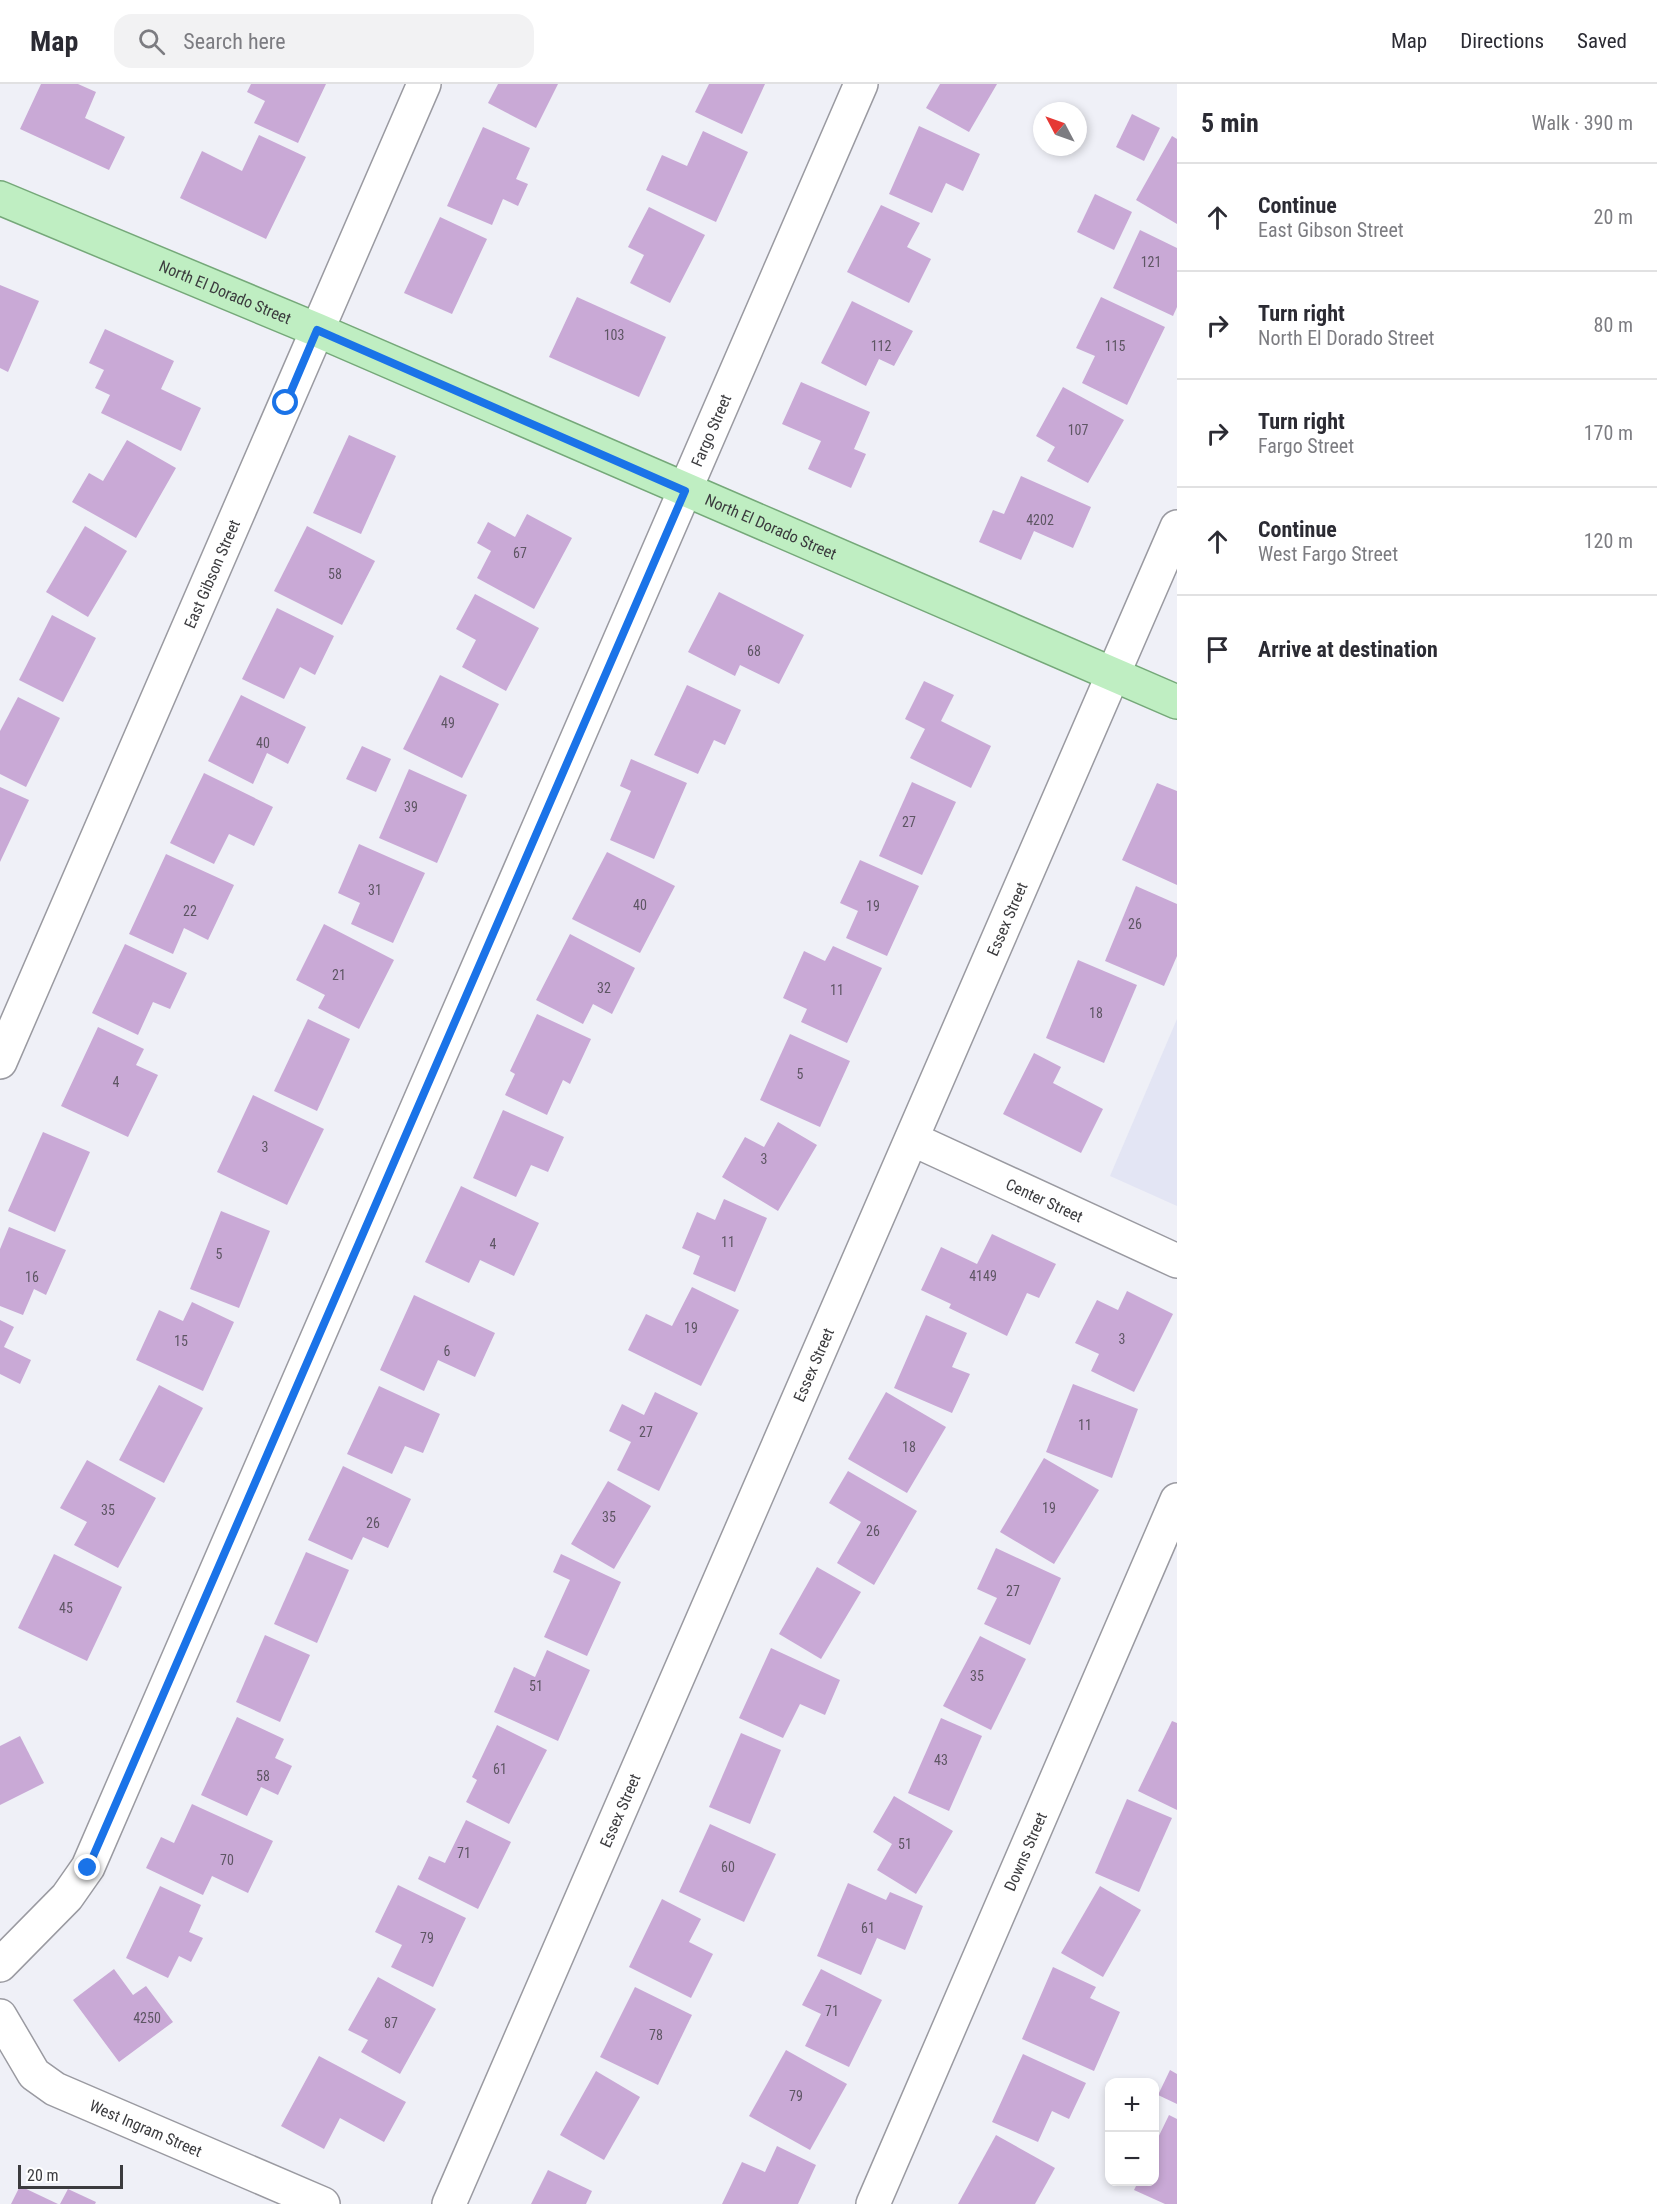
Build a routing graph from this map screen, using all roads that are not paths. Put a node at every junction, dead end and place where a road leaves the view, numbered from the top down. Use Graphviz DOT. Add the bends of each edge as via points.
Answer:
graph roads {
  1 [pos="424,84"];
  2 [pos="861,84"];
  3 [pos="0,198"];
  4 [pos="317,330"];
  5 [pos="685,491"];
  6 [pos="1177,527"];
  7 [pos="1113,675"];
  8 [pos="1177,702"];
  9 [pos="0,1062"];
  10 [pos="912,1139"];
  11 [pos="1177,1261"];
  12 [pos="1177,1500"];
  13 [pos="0,1965"];
  14 [pos="0,2016"];
  15 [pos="323,2204"];
  16 [pos="449,2204"];
  17 [pos="873,2204"];
  1 -- 4 [label="street, East Gibson Street"];
  2 -- 5 [label="street, Fargo Street"];
  3 -- 4 [label="main road, North El Dorado Street"];
  4 -- 5 [label="main road, North El Dorado Street"];
  4 -- 9 [label="street, East Gibson Street"];
  5 -- 7 [label="main road, North El Dorado Street"];
  5 -- 13 [label="street, Fargo Street" via="88,1868 67,1897"];
  6 -- 7 [label="street, Essex Street"];
  7 -- 8 [label="main road, North El Dorado Street"];
  7 -- 10 [label="street, Essex Street"];
  10 -- 11 [label="street, Center Street"];
  10 -- 16 [label="street, Essex Street"];
  12 -- 17 [label="street, Downs Street"];
  14 -- 15 [label="street, West Ingram Street" via="34,2074 55,2089"];
}
